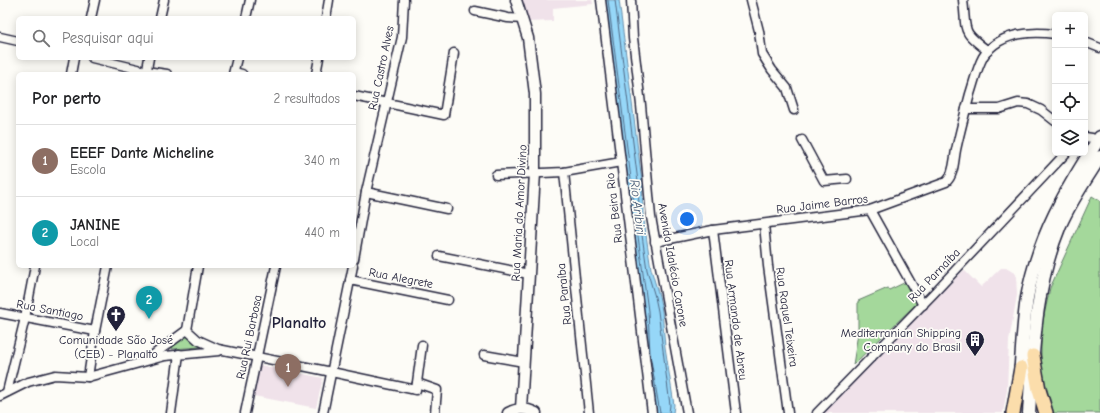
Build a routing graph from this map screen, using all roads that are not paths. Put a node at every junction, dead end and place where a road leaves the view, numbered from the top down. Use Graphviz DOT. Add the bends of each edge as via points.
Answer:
graph roads {
  1 [pos="95,0"];
  2 [pos="164,0"];
  3 [pos="250,0"];
  4 [pos="329,0"];
  5 [pos="404,0"];
  6 [pos="516,0"];
  7 [pos="600,0"];
  8 [pos="631,0"];
  9 [pos="751,0"];
  10 [pos="963,0"];
  11 [pos="475,11"];
  12 [pos="91,16"];
  13 [pos="160,16"];
  14 [pos="246,16"];
  15 [pos="326,16"];
  16 [pos="522,19"];
  17 [pos="1052,34"];
  18 [pos="0,36"];
  19 [pos="16,40"];
  20 [pos="1088,43"];
  21 [pos="1100,48"];
  22 [pos="988,51"];
  23 [pos="454,53"];
  24 [pos="74,60"];
  25 [pos="100,60"];
  26 [pos="149,60"];
  27 [pos="237,60"];
  28 [pos="319,60"];
  29 [pos="71,72"];
  30 [pos="146,72"];
  31 [pos="234,72"];
  32 [pos="316,72"];
  33 [pos="356,96"];
  34 [pos="386,103"];
  35 [pos="966,109"];
  36 [pos="794,110"];
  37 [pos="1052,118"];
  38 [pos="1088,138"];
  39 [pos="1099,139"];
  40 [pos="802,140"];
  41 [pos="1063,156"];
  42 [pos="1100,157"];
  43 [pos="621,162"];
  44 [pos="564,172"];
  45 [pos="535,173"];
  46 [pos="496,175"];
  47 [pos="847,179"];
  48 [pos="366,192"];
  49 [pos="447,209"];
  50 [pos="870,210"];
  51 [pos="764,224"];
  52 [pos="713,230"];
  53 [pos="655,242"];
  54 [pos="356,248"];
  55 [pos="439,256"];
  56 [pos="35,268"];
  57 [pos="108,268"];
  58 [pos="198,268"];
  59 [pos="276,268"];
  60 [pos="353,268"];
  61 [pos="529,274"];
  62 [pos="350,280"];
  63 [pos="448,300"];
  64 [pos="923,305"];
  65 [pos="0,313"];
  66 [pos="25,318"];
  67 [pos="187,330"];
  68 [pos="95,331"];
  69 [pos="168,344"];
  70 [pos="422,345"];
  71 [pos="204,348"];
  72 [pos="179,354"];
  73 [pos="169,355"];
  74 [pos="484,355"];
  75 [pos="257,356"];
  76 [pos="1033,356"];
  77 [pos="524,362"];
  78 [pos="139,363"];
  79 [pos="1021,368"];
  80 [pos="331,372"];
  81 [pos="88,377"];
  82 [pos="417,383"];
  83 [pos="3,394"];
  84 [pos="521,409"];
  85 [pos="171,413"];
  86 [pos="245,413"];
  87 [pos="323,413"];
  88 [pos="435,413"];
  89 [pos="508,413"];
  90 [pos="536,413"];
  91 [pos="589,413"];
  92 [pos="652,413"];
  93 [pos="687,413"];
  94 [pos="736,413"];
  95 [pos="788,413"];
  96 [pos="817,413"];
  97 [pos="1013,413"];
  98 [pos="1018,413"];
  99 [pos="1029,413"];
  100 [pos="1046,413"];
  1 -- 12 [label="street"];
  2 -- 13 [label="street"];
  3 -- 14 [label="street"];
  4 -- 15 [label="street"];
  5 -- 34 [label="street, Rua Castro Alves" via="402,37"];
  6 -- 16 [label="street, Rua Maria do Amor Divino"];
  7 -- 43 [label="street, Rua Beira Rio"];
  8 -- 53 [label="street, Avenida Idalécio Carone"];
  9 -- 36 [label="street" via="762,54 787,88"];
  10 -- 22 [label="street" via="966,32"];
  11 -- 16 [label="street"];
  16 -- 45 [label="street, Rua Maria do Amor Divino" via="528,38 535,94"];
  17 -- 22 [label="street, Rua Jaime Barros" via="1012,35"];
  18 -- 19 [label="street"];
  20 -- 21 [label="street"];
  22 -- 35 [label="street, Rua Jaime Barros" via="977,71"];
  23 -- 34 [label="street" via="444,115"];
  24 -- 29 [label="street"];
  25 -- 30 [label="street"];
  26 -- 30 [label="street"];
  27 -- 31 [label="street"];
  28 -- 32 [label="street"];
  33 -- 34 [label="street"];
  34 -- 48 [label="street, Rua Castro Alves"];
  35 -- 37 [label="street" via="1028,104"];
  35 -- 50 [label="street, Rua Jaime Barros" via="949,180"];
  38 -- 39 [label="street"];
  39 -- 79 [label="main road" via="1060,202 1040,249 1027,300"];
  40 -- 47 [label="street" via="824,180"];
  41 -- 64 [label="street, Rua Parnaíba"];
  42 -- 76 [label="main road" via="1073,199 1055,240 1040,292"];
  43 -- 44 [label="street"];
  43 -- 92 [label="street, Rua Beira Rio"];
  44 -- 45 [label="street"];
  44 -- 91 [label="street, Rua Paraíba"];
  45 -- 46 [label="street"];
  45 -- 61 [label="street, Rua Maria do Amor Divino"];
  48 -- 49 [label="street"];
  48 -- 54 [label="street, Rua Castro Alves"];
  50 -- 51 [label="street, Rua Jaime Barros"];
  50 -- 64 [label="street"];
  51 -- 52 [label="street, Rua Jaime Barros"];
  51 -- 95 [label="street, Rua Raquel Teixeira"];
  52 -- 53 [label="street, Rua Jaime Barros"];
  52 -- 94 [label="street, Rua Armando de Abreu"];
  53 -- 93 [label="street, Avenida Idalécio Carone"];
  55 -- 61 [label="street"];
  56 -- 66 [label="street"];
  57 -- 68 [label="street"];
  58 -- 67 [label="street"];
  59 -- 75 [label="street, Rua Rui Barbosa"];
  60 -- 62 [label="street"];
  61 -- 77 [label="street, Rua Maria do Amor Divino"];
  62 -- 63 [label="street, Rua Alegrete"];
  62 -- 80 [label="street"];
  64 -- 96 [label="street, Rua Parnaíba"];
  65 -- 66 [label="street, Rua Santiago"];
  66 -- 68 [label="street, Rua Santiago"];
  66 -- 83 [label="street"];
  67 -- 69 [label="street"];
  67 -- 71 [label="street"];
  68 -- 81 [label="street"];
  69 -- 73 [label="street" via="166,350"];
  69 -- 78 [label="street"];
  70 -- 82 [label="street"];
  71 -- 72 [label="street"];
  71 -- 75 [label="street"];
  72 -- 73 [label="street"];
  72 -- 85 [label="street"];
  73 -- 78 [label="street"];
  74 -- 77 [label="street"];
  75 -- 80 [label="street"];
  75 -- 86 [label="street, Rua Rui Barbosa"];
  76 -- 99 [label="main road"];
  76 -- 100 [label="main road"];
  77 -- 84 [label="street, Rua Maria do Amor Divino"];
  78 -- 81 [label="street"];
  79 -- 97 [label="main road"];
  79 -- 98 [label="main road"];
  80 -- 82 [label="street" via="416,390"];
  80 -- 87 [label="street"];
  81 -- 83 [label="street" via="55,375 28,382"];
  82 -- 88 [label="street" via="437,390"];
  84 -- 89 [label="street"];
  84 -- 90 [label="street"];
}
